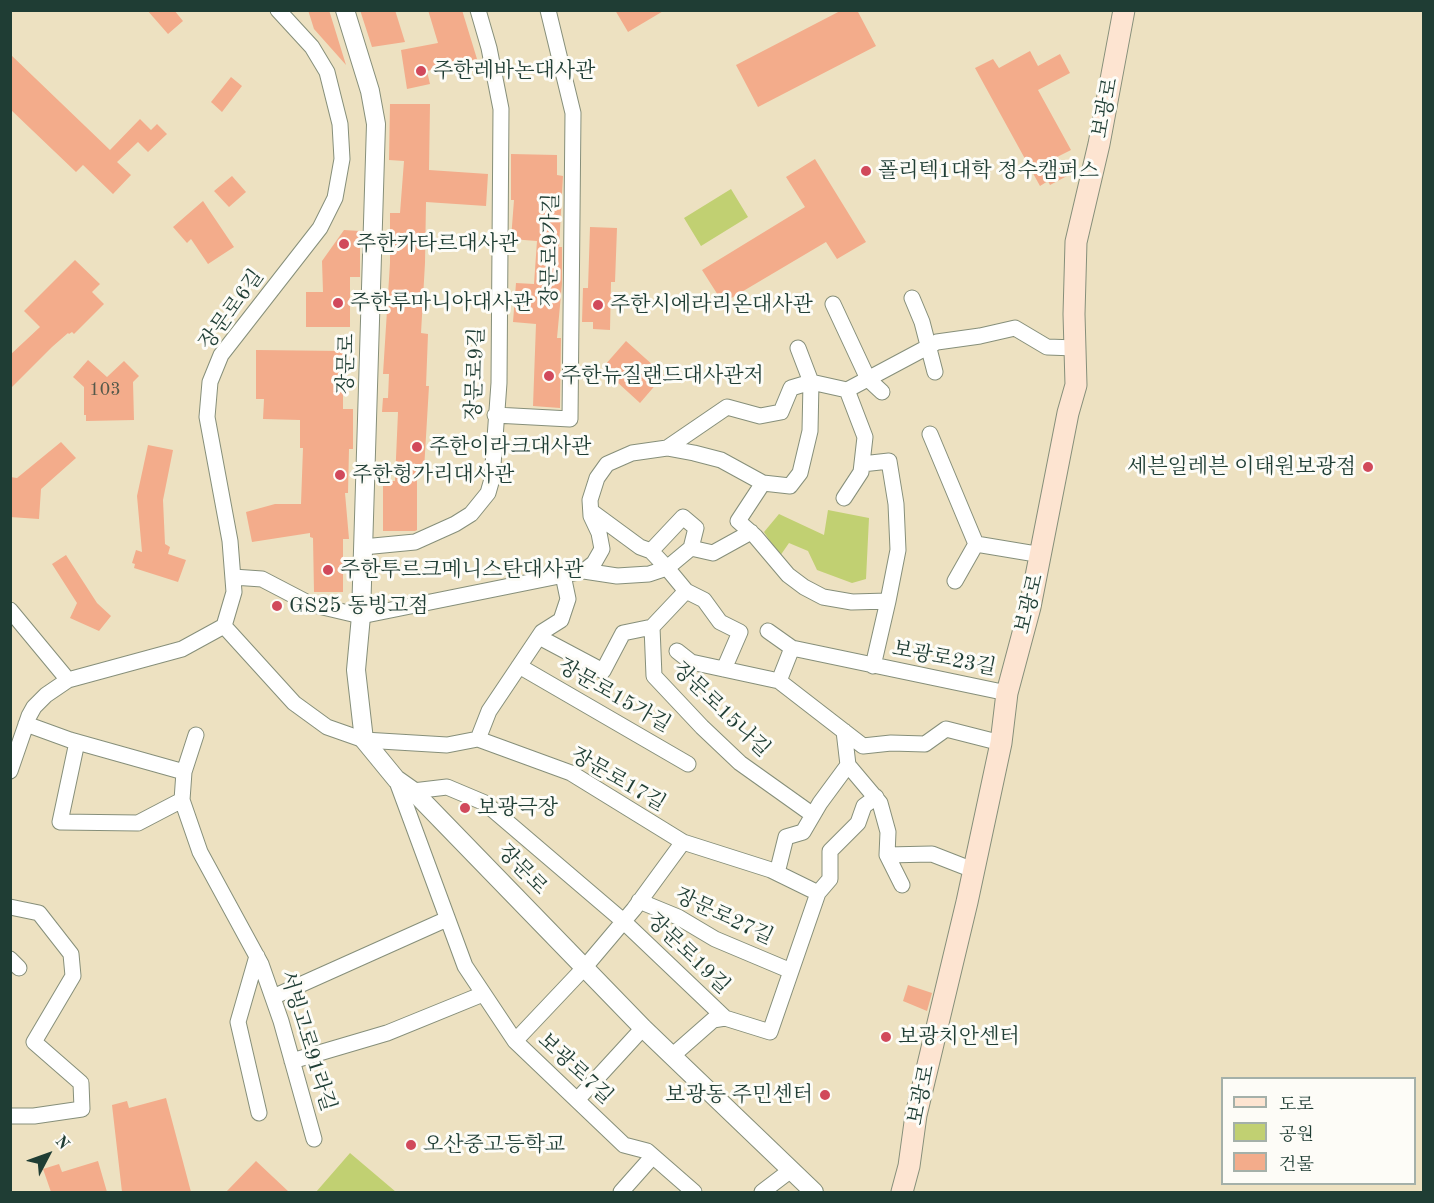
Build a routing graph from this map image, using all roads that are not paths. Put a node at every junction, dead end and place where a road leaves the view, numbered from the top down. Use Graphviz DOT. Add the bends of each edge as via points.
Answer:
graph roads {
  1 [pos="278,10"];
  2 [pos="345,10"];
  3 [pos="478,10"];
  4 [pos="548,10"];
  5 [pos="1124,10"];
  6 [pos="912,298"];
  7 [pos="832,304"];
  8 [pos="929,347"];
  9 [pos="798,348"];
  10 [pos="1076,348"];
  11 [pos="935,372"];
  12 [pos="868,379"];
  13 [pos="811,382"];
  14 [pos="847,390"];
  15 [pos="882,392"];
  16 [pos="495,415"];
  17 [pos="930,434"];
  18 [pos="667,448"];
  19 [pos="862,464"];
  20 [pos="763,483"];
  21 [pos="844,498"];
  22 [pos="591,511"];
  23 [pos="751,532"];
  24 [pos="976,544"];
  25 [pos="363,547"];
  26 [pos="691,548"];
  27 [pos="651,551"];
  28 [pos="1042,555"];
  29 [pos="667,568"];
  30 [pos="584,571"];
  31 [pos="563,575"];
  32 [pos="232,577"];
  33 [pos="955,581"];
  34 [pos="686,591"];
  35 [pos="888,601"];
  36 [pos="10,610"];
  37 [pos="361,616"];
  38 [pos="224,626"];
  39 [pos="652,627"];
  40 [pos="768,631"];
  41 [pos="539,637"];
  42 [pos="792,648"];
  43 [pos="677,651"];
  44 [pos="519,666"];
  45 [pos="873,666"];
  46 [pos="724,669"];
  47 [pos="68,680"];
  48 [pos="779,681"];
  49 [pos="1007,693"];
  50 [pos="26,724"];
  51 [pos="844,731"];
  52 [pos="196,735"];
  53 [pos="478,739"];
  54 [pos="364,740"];
  55 [pos="77,742"];
  56 [pos="1000,743"];
  57 [pos="688,764"];
  58 [pos="848,765"];
  59 [pos="10,771"];
  60 [pos="184,772"];
  61 [pos="396,779"];
  62 [pos="412,790"];
  63 [pos="876,797"];
  64 [pos="182,800"];
  65 [pos="813,815"];
  66 [pos="683,842"];
  67 [pos="887,855"];
  68 [pos="974,870"];
  69 [pos="777,873"];
  70 [pos="902,885"];
  71 [pos="818,893"];
  72 [pos="639,901"];
  73 [pos="10,907"];
  74 [pos="447,919"];
  75 [pos="622,920"];
  76 [pos="257,956"];
  77 [pos="585,967"];
  78 [pos="791,971"];
  79 [pos="483,994"];
  80 [pos="273,997"];
  81 [pos="725,1018"];
  82 [pos="643,1028"];
  83 [pos="515,1041"];
  84 [pos="672,1056"];
  85 [pos="292,1061"];
  86 [pos="577,1100"];
  87 [pos="259,1113"];
  88 [pos="10,1116"];
  89 [pos="314,1139"];
  90 [pos="653,1156"];
  91 [pos="791,1170"];
  92 [pos="621,1192"];
  93 [pos="694,1192"];
  94 [pos="762,1192"];
  95 [pos="814,1192"];
  96 [pos="902,1192"];
  1 -- 32 [label="street, 장문로6길" via="312,47 327,72 340,124 342,159 335,198 320,228 221,355 210,382 207,417 230,541"];
  2 -- 25 [label="street, 장문로" via="376,124"];
  3 -- 16 [label="street, 장문로9길" via="501,109 499,383"];
  4 -- 16 [label="street, 장문로9가길" via="573,113 570,419"];
  5 -- 10 [label="main road, 보광로" via="1076,242"];
  6 -- 8 [label="street"];
  7 -- 12 [label="street"];
  8 -- 10 [label="street" via="937,342 1015,328 1047,347"];
  8 -- 11 [label="street"];
  8 -- 12 [label="street"];
  9 -- 13 [label="street"];
  10 -- 28 [label="main road, 보광로" via="1076,385"];
  12 -- 14 [label="street"];
  12 -- 15 [label="street"];
  13 -- 14 [label="street"];
  13 -- 18 [label="street" via="791,388 781,412 760,416 727,407"];
  13 -- 20 [label="street" via="810,431 800,473 790,486"];
  14 -- 19 [label="street" via="865,437"];
  16 -- 25 [label="street, 장문로9길" via="492,479 488,493 471,514 415,542"];
  17 -- 24 [label="street"];
  18 -- 20 [label="street" via="721,460"];
  18 -- 22 [label="street" via="632,453 607,464 597,478"];
  19 -- 21 [label="street"];
  19 -- 35 [label="street, 보광로23길" via="889,461 898,550"];
  20 -- 23 [label="street" via="738,520"];
  22 -- 27 [label="street"];
  22 -- 30 [label="street" via="602,549"];
  23 -- 26 [label="street" via="713,553"];
  23 -- 35 [label="street" via="788,575 823,597 852,602"];
  24 -- 28 [label="street"];
  24 -- 33 [label="street"];
  25 -- 37 [label="street, 장문로"];
  26 -- 27 [label="street" via="696,528 683,517"];
  26 -- 29 [label="street"];
  27 -- 29 [label="street"];
  28 -- 49 [label="main road, 보광로"];
  29 -- 30 [label="street" via="649,574 617,576"];
  29 -- 34 [label="street"];
  30 -- 31 [label="street"];
  31 -- 37 [label="street"];
  31 -- 41 [label="street, 장문로15가길" via="568,599 561,620"];
  32 -- 37 [label="street" via="262,579 310,604"];
  32 -- 38 [label="street, 장문로6길" via="234,592"];
  34 -- 39 [label="street"];
  34 -- 46 [label="street" via="704,600 720,621 740,632"];
  35 -- 45 [label="street, 보광로23길"];
  36 -- 47 [label="street"];
  37 -- 54 [label="street, 장문로" via="356,670"];
  38 -- 47 [label="street" via="182,649"];
  38 -- 54 [label="street" via="294,703 327,727"];
  39 -- 41 [label="street, 장문로15가길" via="623,633 603,671"];
  39 -- 65 [label="street, 장문로15나길" via="654,676 740,763"];
  40 -- 42 [label="street, 보광로23길"];
  41 -- 44 [label="street, 장문로15가길"];
  42 -- 45 [label="street, 보광로23길"];
  42 -- 48 [label="street"];
  43 -- 46 [label="street" via="691,662"];
  44 -- 53 [label="street, 장문로15가길" via="489,711"];
  44 -- 57 [label="street, 장문로15가길"];
  45 -- 49 [label="street, 보광로23길"];
  46 -- 48 [label="street"];
  47 -- 50 [label="street" via="34,707"];
  48 -- 51 [label="street"];
  49 -- 56 [label="main road, 보광로"];
  50 -- 55 [label="street"];
  50 -- 59 [label="street"];
  51 -- 56 [label="street" via="863,746 925,744 946,729"];
  51 -- 58 [label="street"];
  52 -- 60 [label="street, 서빙고로91라길"];
  53 -- 54 [label="street" via="447,746"];
  53 -- 66 [label="street, 장문로17길" via="571,773"];
  54 -- 61 [label="street, 장문로"];
  55 -- 60 [label="street"];
  55 -- 64 [label="street" via="60,822 138,823"];
  56 -- 68 [label="main road, 보광로"];
  58 -- 63 [label="street"];
  58 -- 65 [label="street"];
  60 -- 64 [label="street, 서빙고로91라길"];
  61 -- 62 [label="street, 장문로"];
  61 -- 74 [label="street, 보광로7길"];
  62 -- 75 [label="street, 장문로19길" via="447,787 485,803"];
  62 -- 77 [label="street, 장문로"];
  63 -- 67 [label="street" via="888,832"];
  63 -- 71 [label="street, 장문로27길" via="864,806 858,823 830,850 830,879"];
  64 -- 76 [label="street, 서빙고로91라길" via="200,852"];
  65 -- 69 [label="street" via="803,832 786,837"];
  66 -- 69 [label="street, 장문로17길"];
  66 -- 72 [label="street, 장문로19길"];
  67 -- 68 [label="street" via="932,854"];
  67 -- 70 [label="street"];
  68 -- 96 [label="main road, 보광로"];
  69 -- 71 [label="street, 장문로17길"];
  71 -- 78 [label="street, 장문로27길"];
  72 -- 75 [label="street, 장문로19길"];
  72 -- 78 [label="street, 장문로27길"];
  73 -- 88 [label="street" via="39,913 71,954 73,976 34,1041 81,1083 82,1109"];
  74 -- 79 [label="street, 보광로7길" via="465,966"];
  74 -- 80 [label="street"];
  75 -- 77 [label="street"];
  75 -- 81 [label="street, 장문로19길"];
  76 -- 80 [label="street, 서빙고로91라길"];
  76 -- 87 [label="street, 서빙고로91라길" via="238,1022"];
  77 -- 82 [label="street, 장문로"];
  77 -- 83 [label="street"];
  78 -- 81 [label="street, 장문로27길" via="770,1032"];
  79 -- 83 [label="street, 보광로7길"];
  79 -- 85 [label="street" via="387,1033"];
  80 -- 85 [label="street, 서빙고로91라길"];
  81 -- 84 [label="street" via="713,1020"];
  82 -- 84 [label="street, 장문로"];
  82 -- 86 [label="street"];
  83 -- 86 [label="street, 보광로7길"];
  84 -- 91 [label="street, 장문로"];
  85 -- 89 [label="street, 서빙고로91라길"];
  86 -- 90 [label="street, 보광로7길" via="624,1145"];
  90 -- 92 [label="street"];
  90 -- 93 [label="street, 보광로7길"];
  91 -- 94 [label="street"];
  91 -- 95 [label="street, 장문로"];
}
